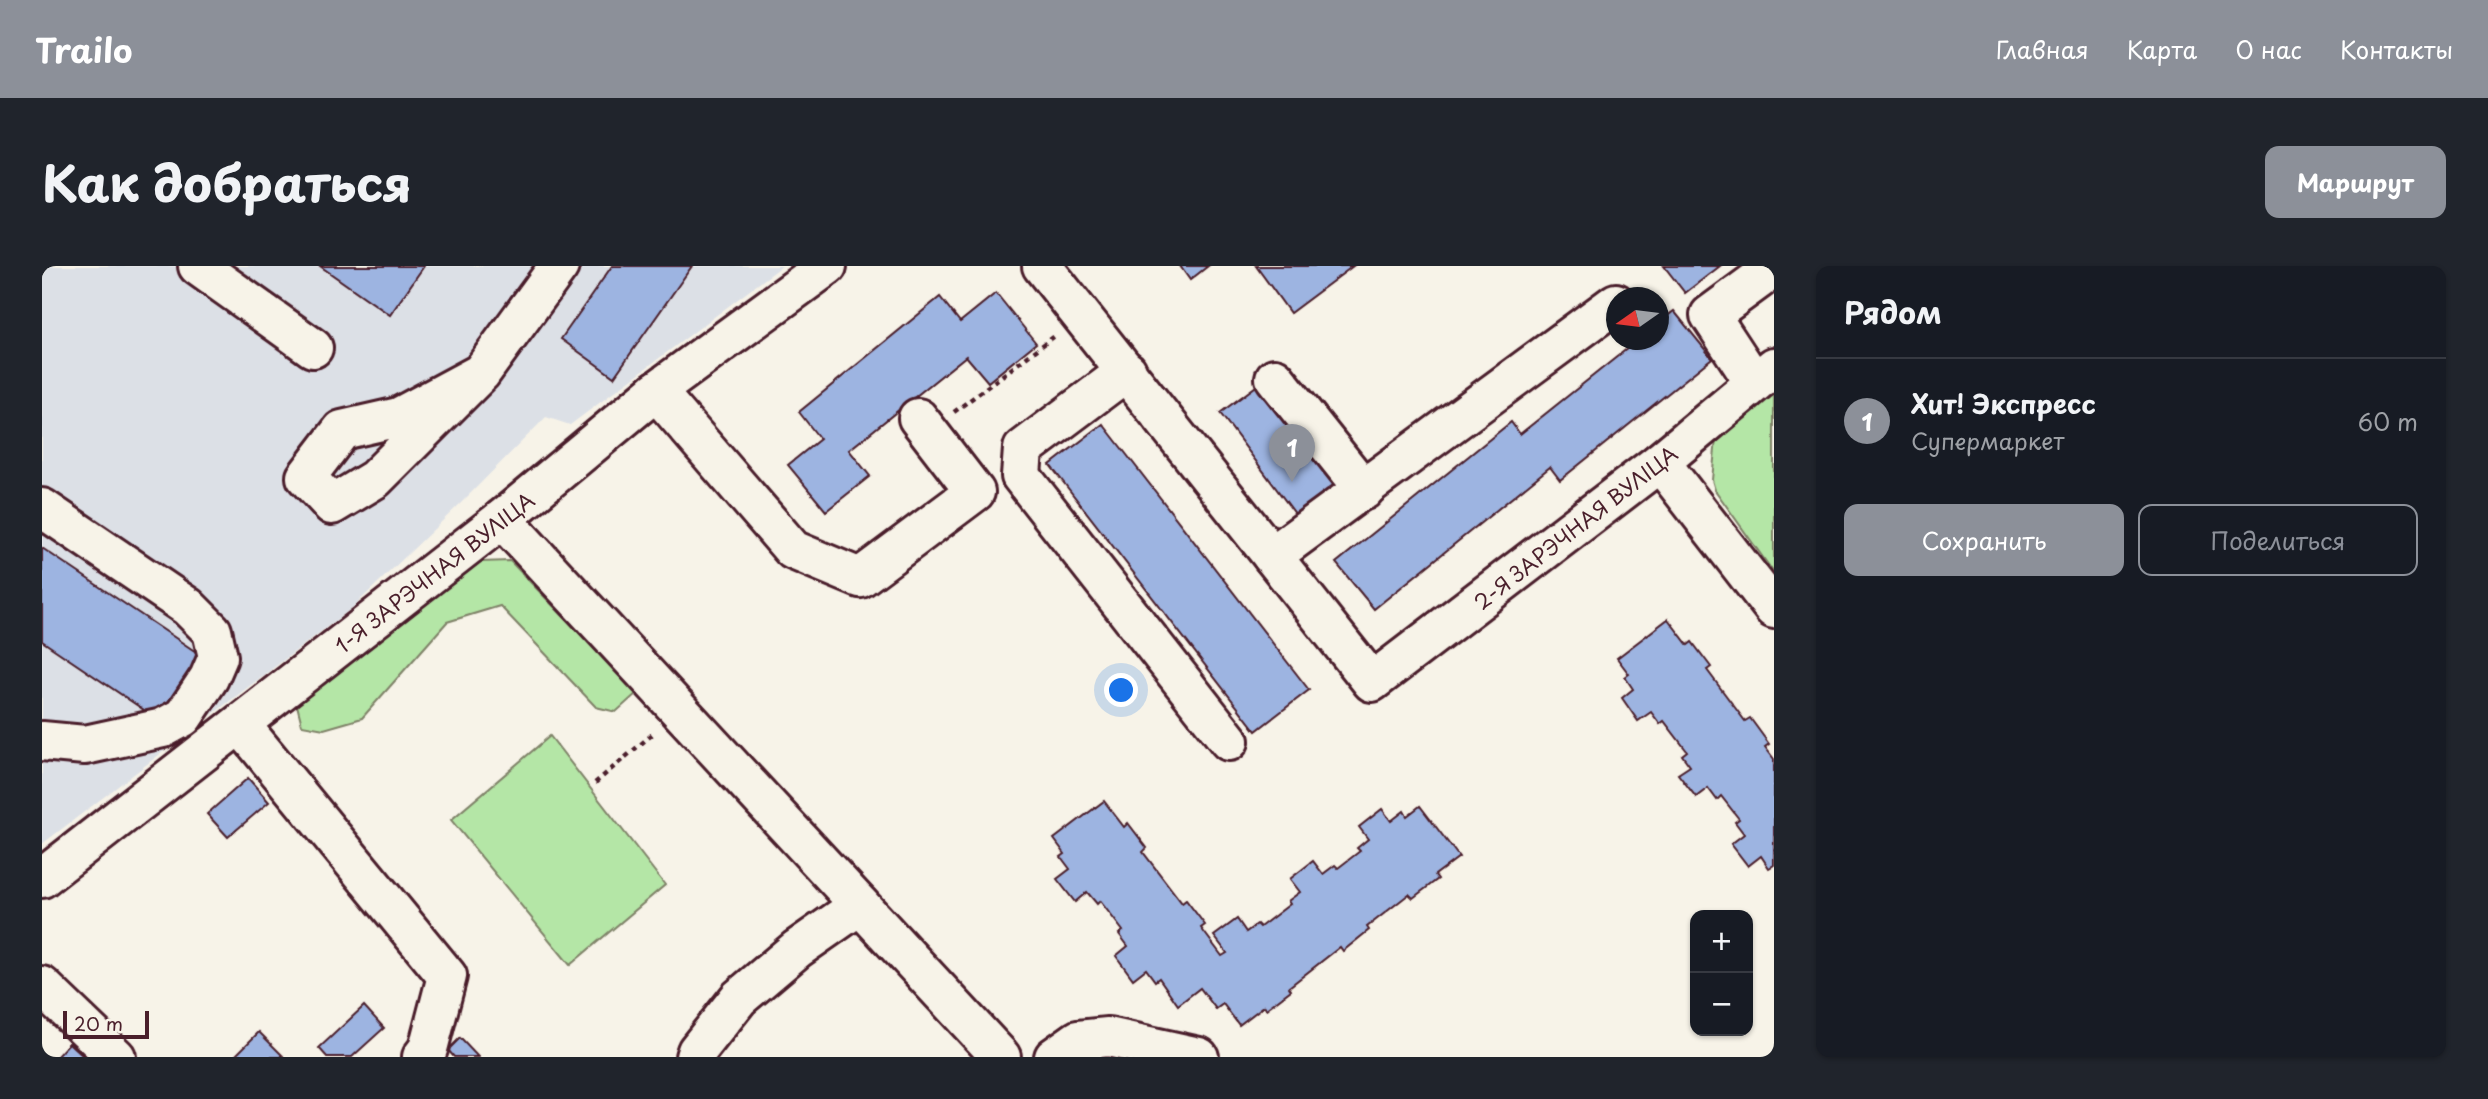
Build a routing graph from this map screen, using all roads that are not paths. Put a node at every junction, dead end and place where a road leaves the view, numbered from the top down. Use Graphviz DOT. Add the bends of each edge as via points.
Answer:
graph roads {
  1 [pos="198,266"];
  2 [pos="559,266"];
  3 [pos="1042,266"];
  4 [pos="1774,268"];
  5 [pos="806,271"];
  6 [pos="1606,311"];
  7 [pos="313,348"];
  8 [pos="1127,371"];
  9 [pos="481,373"];
  10 [pos="1764,374"];
  11 [pos="1275,378"];
  12 [pos="656,391"];
  13 [pos="923,425"];
  14 [pos="1660,463"];
  15 [pos="1364,490"];
  16 [pos="42,508"];
  17 [pos="502,519"];
  18 [pos="1272,556"];
  19 [pos="1768,594"];
  20 [pos="240,724"];
  21 [pos="42,741"];
  22 [pos="1229,741"];
  23 [pos="42,878"];
  24 [pos="860,905"];
  25 [pos="42,986"];
  26 [pos="116,1057"];
  27 [pos="422,1057"];
  28 [pos="695,1057"];
  29 [pos="1001,1057"];
  30 [pos="1054,1057"];
  31 [pos="1199,1057"];
  1 -- 7 [label="street"];
  2 -- 9 [label="street"];
  3 -- 8 [label="street"];
  4 -- 10 [label="street" via="1710,315"];
  5 -- 12 [label="street, 1-Я ЗАРЭЧНАЯ ВУЛІЦА"];
  6 -- 15 [label="street"];
  8 -- 18 [label="street"];
  8 -- 22 [label="street" via="1023,449 1021,476"];
  10 -- 14 [label="street, 2-Я ЗАРЭЧНАЯ ВУЛІЦА"];
  11 -- 15 [label="street"];
  12 -- 13 [label="street" via="793,550 860,578 975,492"];
  12 -- 17 [label="street, 1-Я ЗАРЭЧНАЯ ВУЛІЦА"];
  14 -- 18 [label="street, 2-Я ЗАРЭЧНАЯ ВУЛІЦА" via="1373,682"];
  14 -- 19 [label="street"];
  15 -- 18 [label="street"];
  16 -- 21 [label="street" via="188,607 212,631 218,657 183,717 163,728 85,745"];
  17 -- 20 [label="street, 1-Я ЗАРЭЧНАЯ ВУЛІЦА"];
  17 -- 24 [label="street"];
  20 -- 23 [label="street, 1-Я ЗАРЭЧНАЯ ВУЛІЦА"];
  20 -- 27 [label="street" via="447,976"];
  24 -- 28 [label="street" via="797,949 740,998"];
  24 -- 29 [label="street"];
  25 -- 26 [label="street"];
  30 -- 31 [label="street" via="1078,1040 1108,1037"];
}
